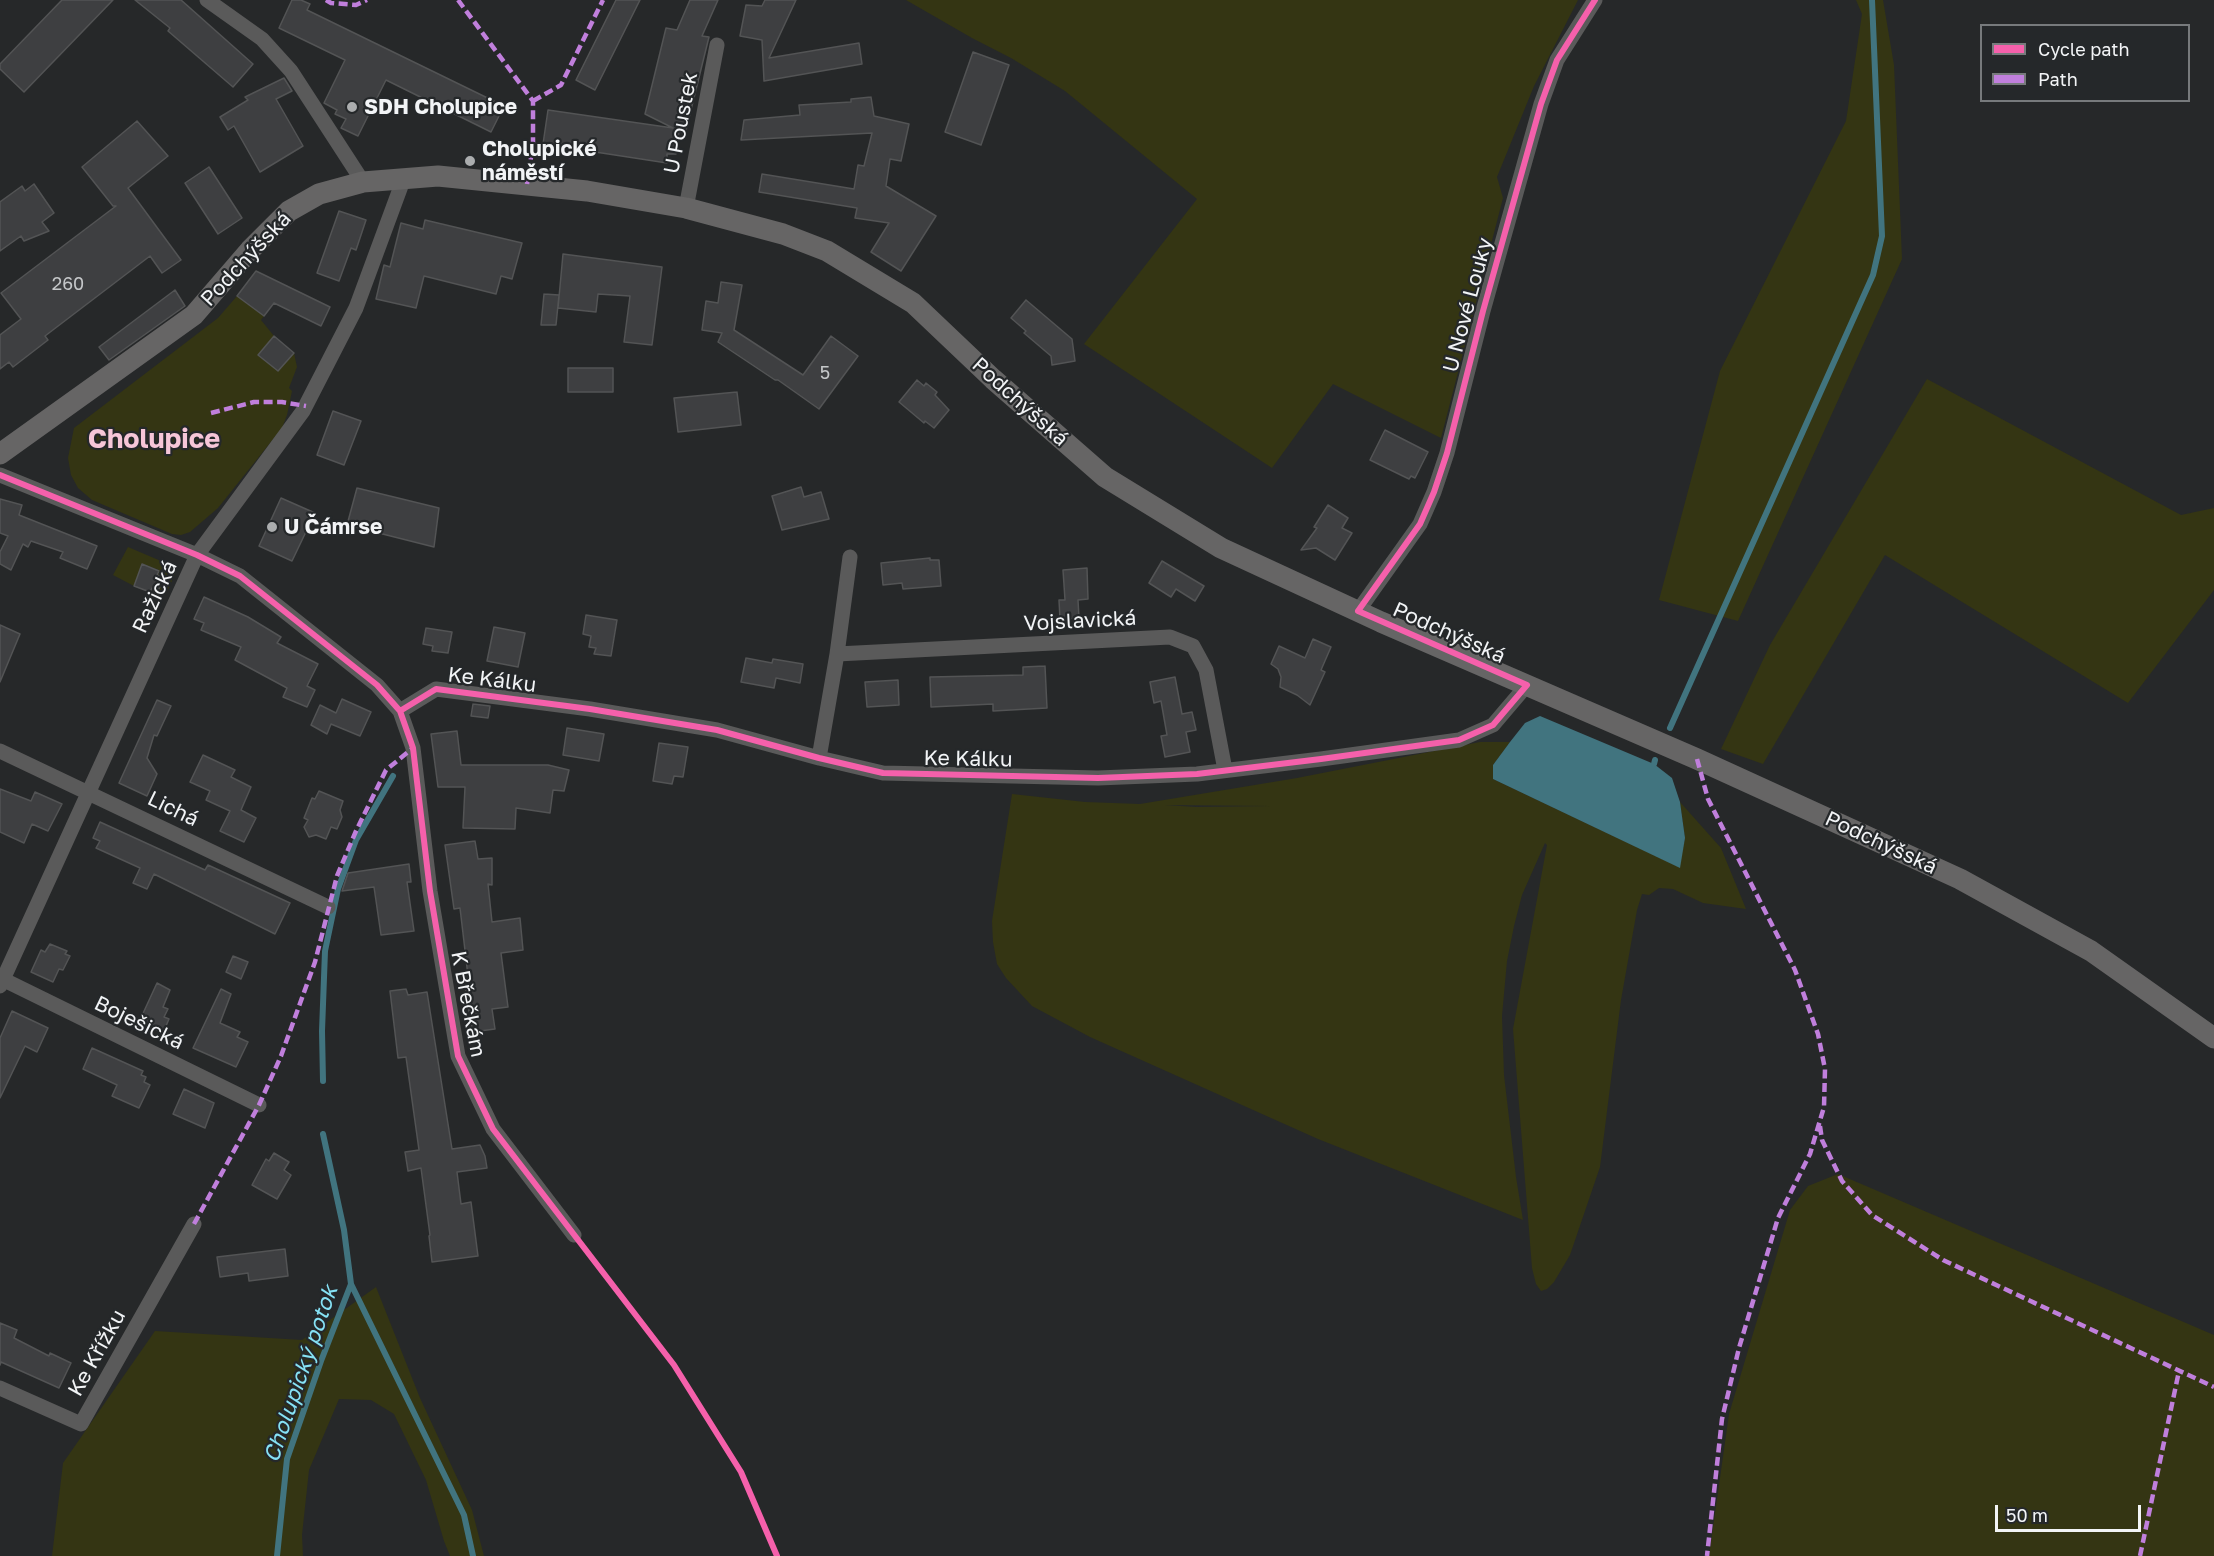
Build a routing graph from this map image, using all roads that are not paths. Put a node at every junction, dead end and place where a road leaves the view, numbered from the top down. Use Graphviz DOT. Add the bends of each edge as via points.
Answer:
graph roads {
  1 [pos="207,0"];
  2 [pos="1594,0"];
  3 [pos="717,45"];
  4 [pos="404,178"];
  5 [pos="363,182"];
  6 [pos="686,208"];
  7 [pos="0,454"];
  8 [pos="0,475"];
  9 [pos="197,555"];
  10 [pos="850,557"];
  11 [pos="1358,611"];
  12 [pos="837,654"];
  13 [pos="1527,685"];
  14 [pos="400,711"];
  15 [pos="0,751"];
  16 [pos="819,758"];
  17 [pos="1225,770"];
  18 [pos="89,792"];
  19 [pos="328,907"];
  20 [pos="1,981"];
  21 [pos="2214,1038"];
  22 [pos="258,1106"];
  23 [pos="194,1224"];
  24 [pos="574,1235"];
  25 [pos="0,1388"];
  1 -- 5 [label="street" via="262,39 291,71"];
  2 -- 11 [label="street, U Nové Louky" via="1557,60 1541,104 1448,453 1434,492 1420,524"];
  3 -- 6 [label="street, U Poustek"];
  4 -- 5 [label="street, Podchýšská"];
  4 -- 6 [label="street, Podchýšská" via="438,176 527,184"];
  4 -- 9 [label="street, Ražická" via="356,308 303,411"];
  5 -- 7 [label="street, Podchýšská" via="319,194 289,211 194,315"];
  6 -- 11 [label="street, Podchýšská" via="783,234 827,251 913,303 1105,477 1221,548"];
  8 -- 9 [label="street"];
  9 -- 14 [label="street" via="240,576 377,685"];
  9 -- 18 [label="street, Ražická"];
  10 -- 12 [label="street"];
  11 -- 13 [label="street, Podchýšská"];
  12 -- 16 [label="street"];
  12 -- 17 [label="street, Vojslavická" via="1170,637 1193,646 1206,670"];
  13 -- 17 [label="street, Ke Kálku" via="1493,724 1459,740"];
  13 -- 21 [label="street, Podchýšská" via="1959,879 2091,951"];
  14 -- 16 [label="street, Ke Kálku" via="436,689 717,730"];
  14 -- 24 [label="street, K Břečkám" via="412,748 430,891 458,1056 493,1129"];
  15 -- 18 [label="street, Lichá"];
  16 -- 17 [label="street, Ke Kálku" via="883,773 1098,778"];
  18 -- 19 [label="street, Lichá"];
  18 -- 20 [label="street, Ražická"];
  20 -- 22 [label="street, Boješická"];
  23 -- 25 [label="street, Ke Křížku" via="81,1424"];
}
